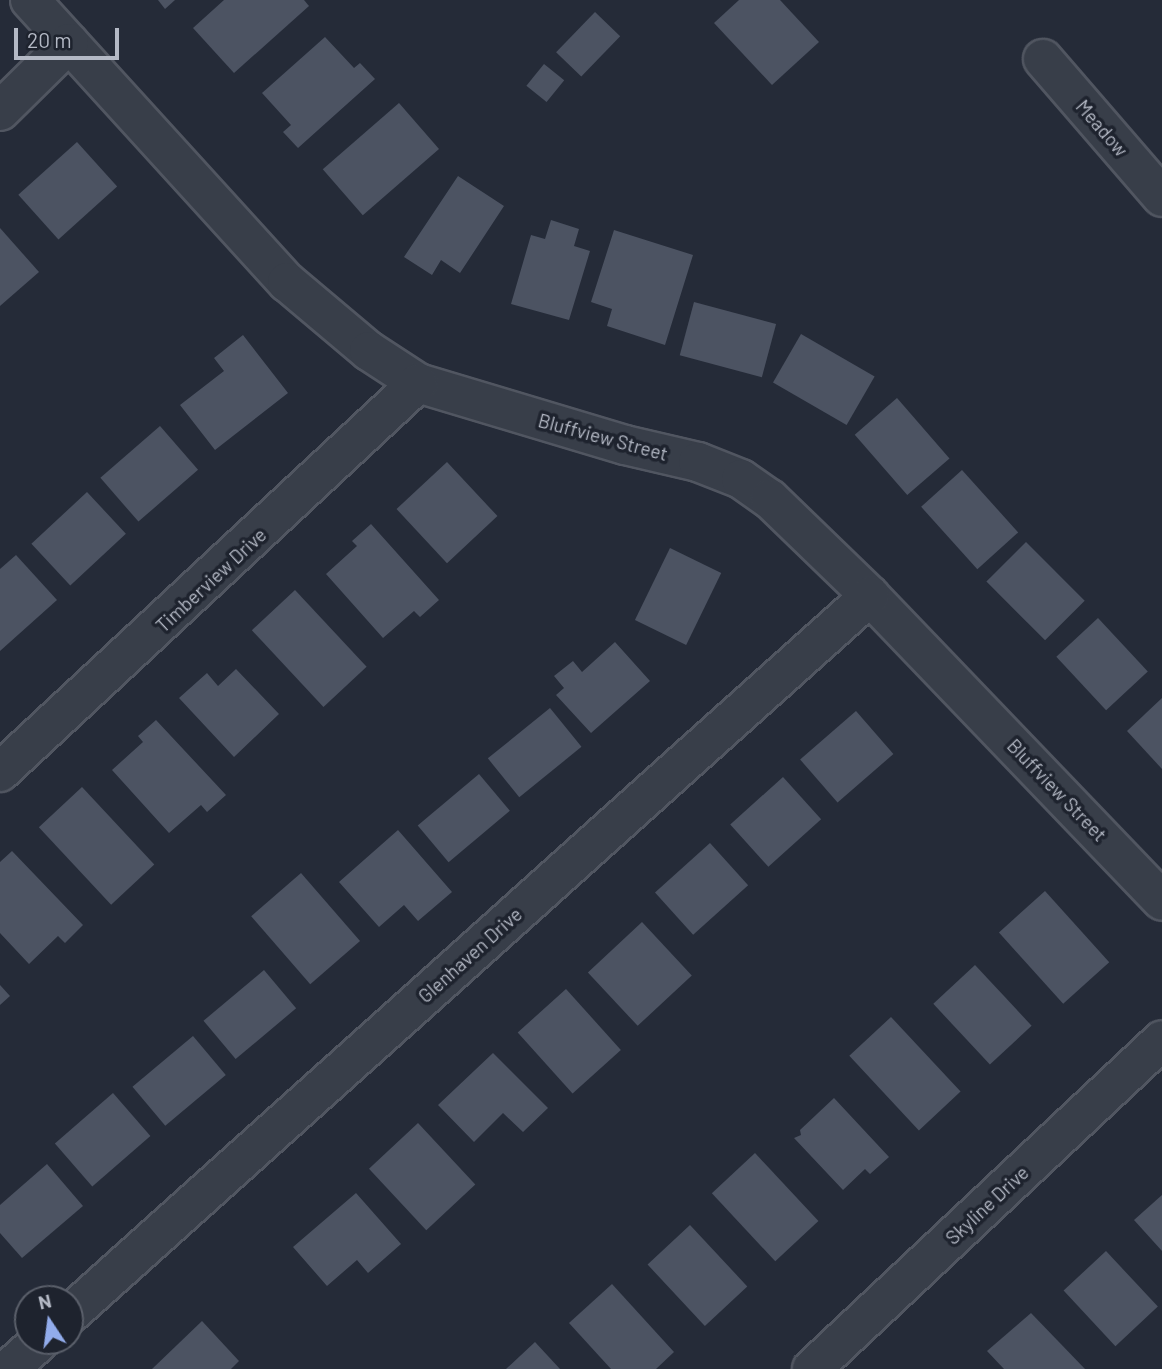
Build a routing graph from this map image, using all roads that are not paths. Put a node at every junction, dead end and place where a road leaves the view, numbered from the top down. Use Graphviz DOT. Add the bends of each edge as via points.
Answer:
graph roads {
  1 [pos="30,0"];
  2 [pos="69,43"];
  3 [pos="1043,59"];
  4 [pos="0,111"];
  5 [pos="1162,197"];
  6 [pos="418,383"];
  7 [pos="870,596"];
  8 [pos="0,772"];
  9 [pos="1162,900"];
  10 [pos="1162,1040"];
  11 [pos="84,1301"];
  12 [pos="24,1355"];
  13 [pos="9,1369"];
  14 [pos="812,1369"];
  1 -- 2 [label="street, Bluffview Street"];
  2 -- 4 [label="street"];
  2 -- 6 [label="street, Bluffview Street" via="288,282 332,323"];
  3 -- 5 [label="street, Meadow"];
  6 -- 7 [label="street, Bluffview Street" via="698,462 741,479 770,499"];
  6 -- 8 [label="street, Timberview Drive"];
  7 -- 9 [label="street, Bluffview Street"];
  7 -- 11 [label="street, Glenhaven Drive"];
  10 -- 14 [label="street, Skyline Drive"];
  12 -- 13 [label="street"];
}
